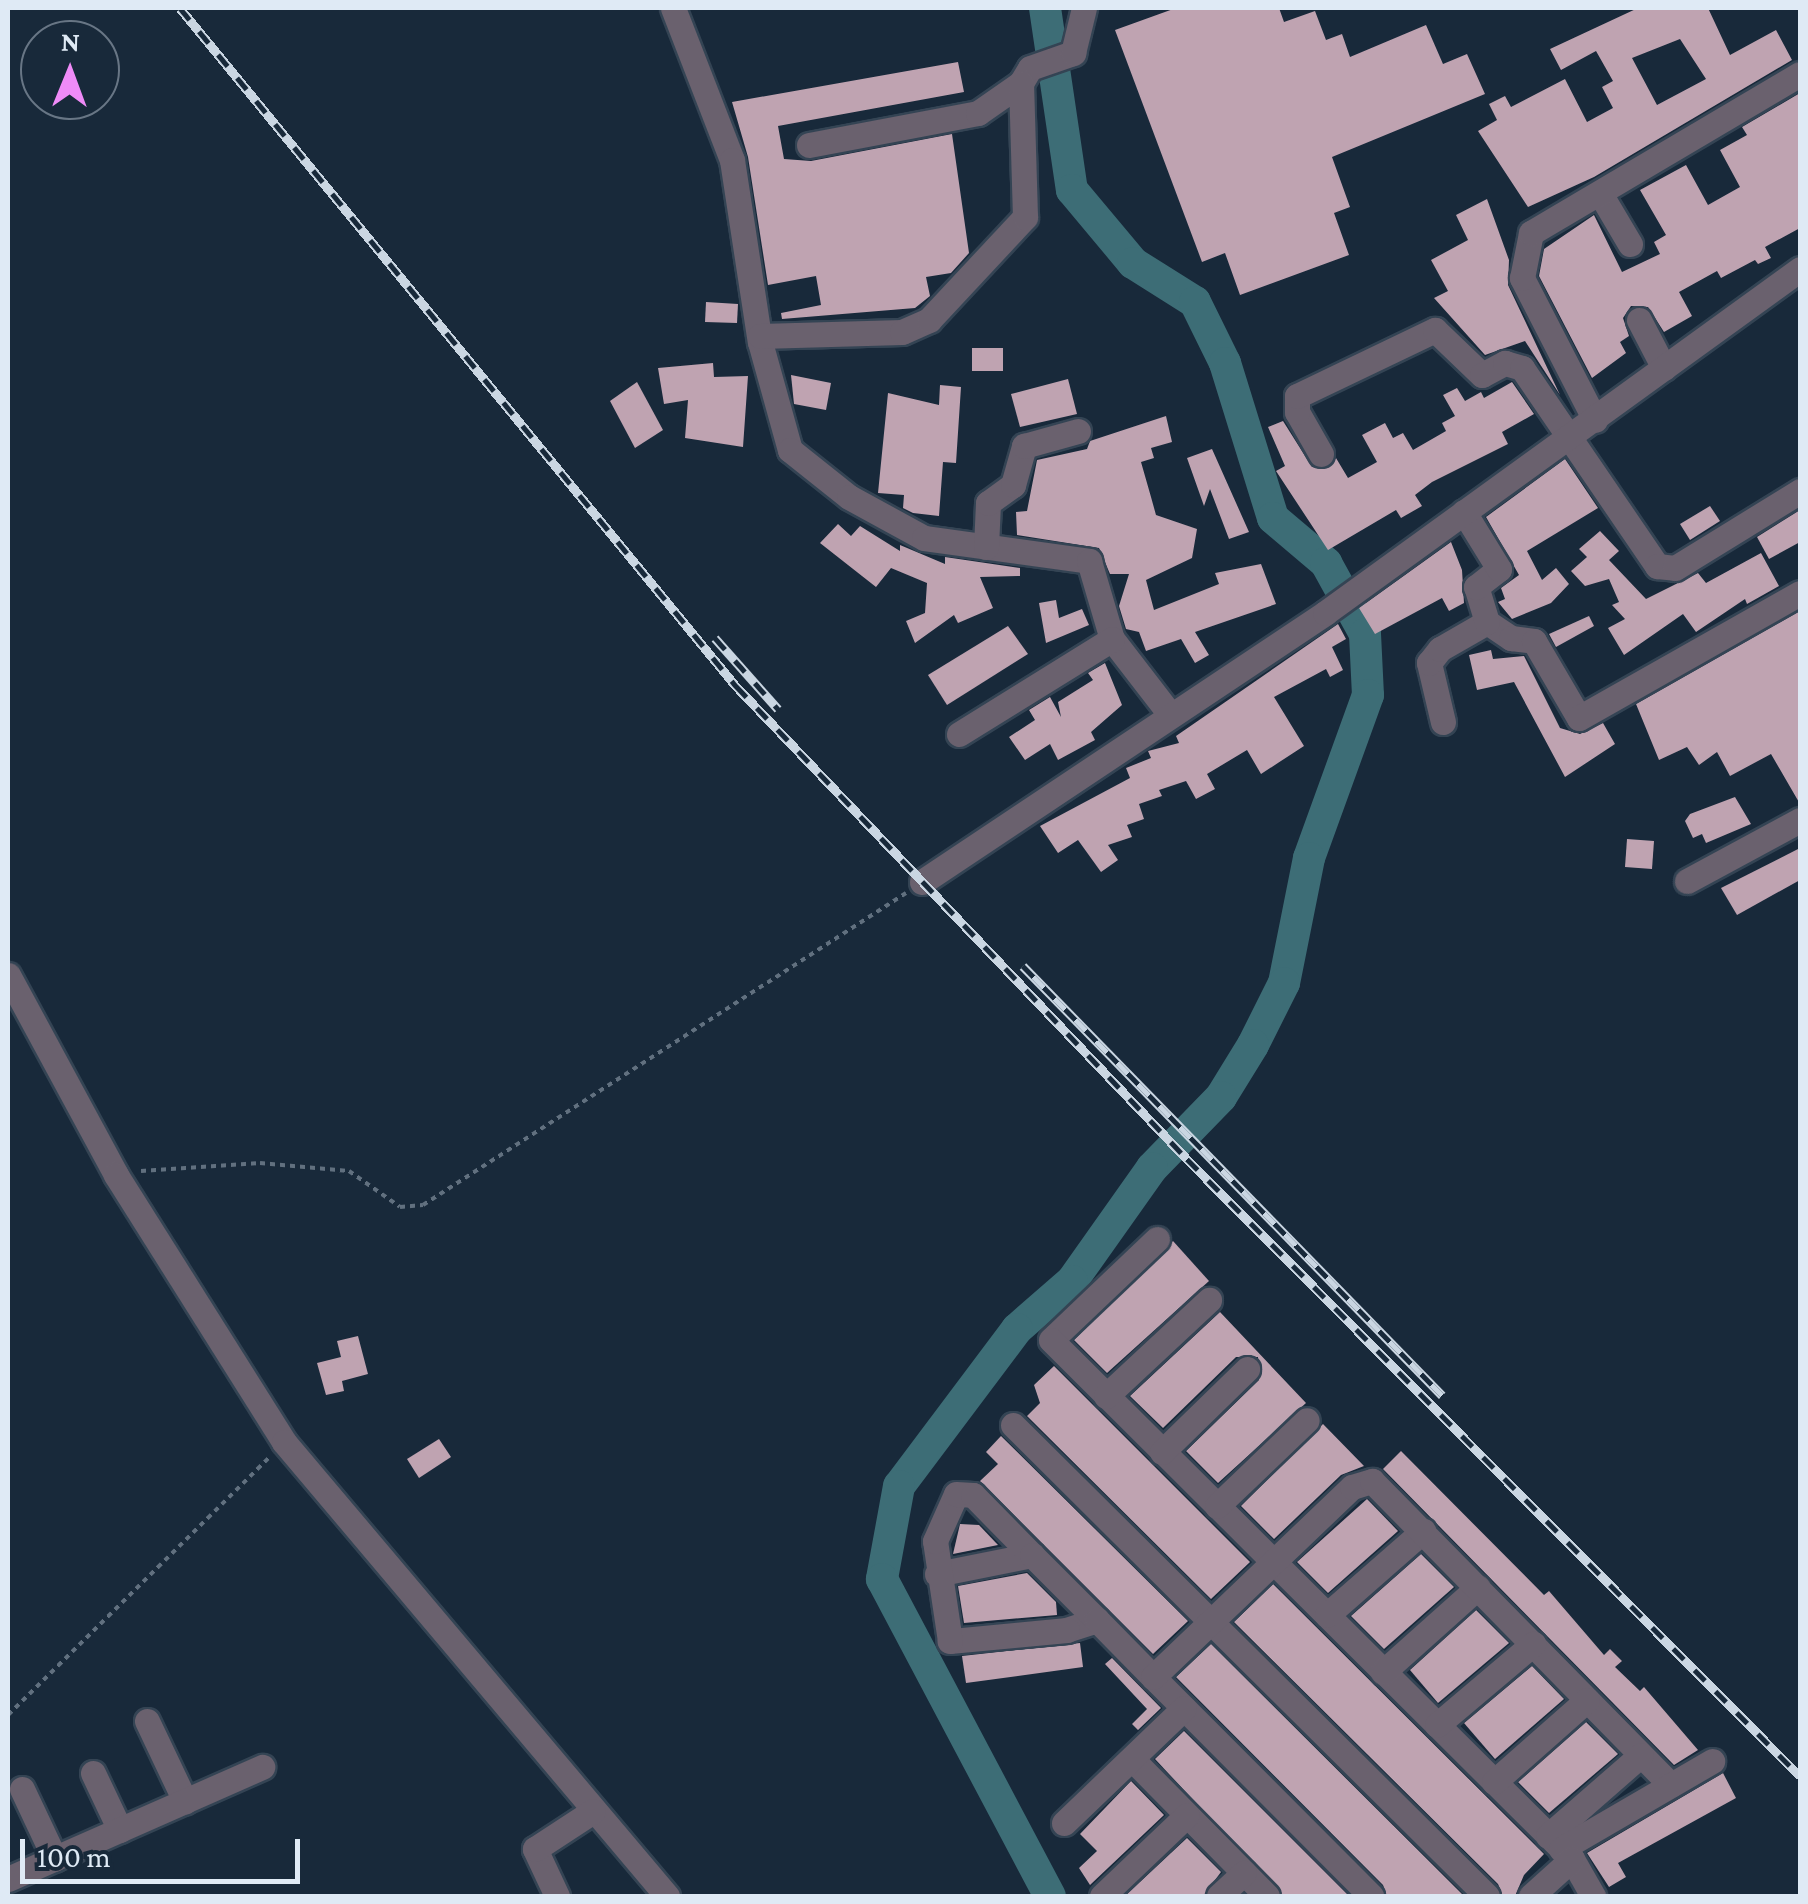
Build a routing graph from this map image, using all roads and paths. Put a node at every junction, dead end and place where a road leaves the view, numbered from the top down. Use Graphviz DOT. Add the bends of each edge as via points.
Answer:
graph roads {
  1 [pos="673,8"];
  2 [pos="1084,8"];
  3 [pos="1800,74"];
  4 [pos="1025,75"];
  5 [pos="810,145"];
  6 [pos="1601,195"];
  7 [pos="1630,244"];
  8 [pos="1800,269"];
  9 [pos="1638,320"];
  10 [pos="760,339"];
  11 [pos="1664,368"];
  12 [pos="1595,420"];
  13 [pos="1078,431"];
  14 [pos="1570,437"];
  15 [pos="1321,454"];
  16 [pos="1800,491"];
  17 [pos="1464,512"];
  18 [pos="986,547"];
  19 [pos="1800,592"];
  20 [pos="1487,622"];
  21 [pos="1112,639"];
  22 [pos="1169,713"];
  23 [pos="1443,722"];
  24 [pos="958,734"];
  25 [pos="1800,820"];
  26 [pos="1688,881"];
  27 [pos="922,882"];
  28 [pos="8,975"];
  29 [pos="116,1175"];
  30 [pos="1157,1238"];
  31 [pos="1209,1300"];
  32 [pos="1247,1369"];
  33 [pos="1106,1396"];
  34 [pos="1307,1420"];
  35 [pos="1013,1425"];
  36 [pos="284,1442"];
  37 [pos="1162,1452"];
  38 [pos="1217,1506"];
  39 [pos="1423,1531"];
  40 [pos="1032,1555"];
  41 [pos="1272,1561"];
  42 [pos="937,1574"];
  43 [pos="1478,1587"];
  44 [pos="1327,1616"];
  45 [pos="1096,1620"];
  46 [pos="1210,1621"];
  47 [pos="1533,1644"];
  48 [pos="1383,1672"];
  49 [pos="1154,1677"];
  50 [pos="1587,1700"];
  51 [pos="1184,1708"];
  52 [pos="8,1715"];
  53 [pos="147,1721"];
  54 [pos="1436,1724"];
  55 [pos="1642,1755"];
  56 [pos="1132,1760"];
  57 [pos="1712,1762"];
  58 [pos="262,1767"];
  59 [pos="93,1773"];
  60 [pos="1494,1782"];
  61 [pos="1671,1785"];
  62 [pos="22,1789"];
  63 [pos="185,1801"];
  64 [pos="592,1811"];
  65 [pos="1187,1815"];
  66 [pos="1064,1823"];
  67 [pos="120,1830"];
  68 [pos="1560,1848"];
  69 [pos="55,1859"];
  70 [pos="1244,1873"];
  71 [pos="8,1880"];
  72 [pos="557,1896"];
  73 [pos="667,1896"];
  74 [pos="1102,1896"];
  75 [pos="1220,1896"];
  76 [pos="1267,1896"];
  77 [pos="1370,1896"];
  78 [pos="1488,1896"];
  79 [pos="1531,1896"];
  80 [pos="1592,1896"];
  1 -- 10 [label="street" via="732,160"];
  2 -- 4 [label="street" via="1068,57"];
  3 -- 6 [label="street"];
  4 -- 5 [label="street" via="971,115"];
  4 -- 10 [label="street" via="1025,217 929,320 902,332"];
  6 -- 7 [label="street"];
  6 -- 12 [label="street" via="1531,234 1521,264 1525,286"];
  8 -- 11 [label="street"];
  9 -- 11 [label="street"];
  10 -- 18 [label="street" via="790,450 808,467 883,520 924,538"];
  11 -- 12 [label="street"];
  12 -- 14 [label="street"];
  13 -- 18 [label="street" via="1024,446 1012,485 988,504"];
  14 -- 15 [label="street" via="1522,368 1506,363 1482,375 1435,330 1296,396 1297,412"];
  14 -- 16 [label="street" via="1662,568 1674,568"];
  14 -- 17 [label="street"];
  17 -- 20 [label="street" via="1499,564 1476,587"];
  17 -- 22 [label="street"];
  18 -- 21 [label="street" via="1089,560"];
  19 -- 20 [label="street" via="1579,718 1534,642"];
  20 -- 23 [label="street" via="1429,664"];
  21 -- 22 [label="street"];
  21 -- 24 [label="street"];
  22 -- 27 [label="street"];
  25 -- 26 [label="street"];
  27 -- 29 [label="path" via="470,1180 416,1207 400,1207 349,1170 260,1163"];
  28 -- 29 [label="street"];
  29 -- 36 [label="street"];
  30 -- 33 [label="street" via="1050,1336"];
  31 -- 33 [label="street"];
  32 -- 37 [label="street"];
  33 -- 37 [label="street"];
  34 -- 38 [label="street"];
  35 -- 46 [label="street"];
  36 -- 52 [label="path"];
  36 -- 64 [label="street"];
  37 -- 38 [label="street"];
  38 -- 41 [label="street"];
  39 -- 41 [label="street" via="1380,1487 1364,1481"];
  39 -- 43 [label="street"];
  39 -- 44 [label="street"];
  40 -- 42 [label="street"];
  40 -- 42 [label="street" via="963,1490 935,1541"];
  40 -- 45 [label="street"];
  41 -- 44 [label="street"];
  41 -- 46 [label="street"];
  42 -- 45 [label="street" via="954,1644 1068,1630"];
  43 -- 47 [label="street"];
  43 -- 48 [label="street"];
  44 -- 48 [label="street"];
  45 -- 49 [label="street"];
  46 -- 49 [label="street"];
  46 -- 78 [label="street"];
  47 -- 50 [label="street"];
  47 -- 54 [label="street"];
  48 -- 54 [label="street"];
  49 -- 51 [label="street"];
  50 -- 55 [label="street"];
  50 -- 60 [label="street"];
  51 -- 56 [label="street"];
  51 -- 77 [label="street"];
  53 -- 63 [label="street"];
  54 -- 60 [label="street"];
  55 -- 61 [label="street"];
  55 -- 68 [label="street"];
  56 -- 65 [label="street"];
  56 -- 66 [label="street"];
  57 -- 61 [label="street"];
  58 -- 63 [label="street"];
  59 -- 67 [label="street"];
  60 -- 68 [label="street"];
  61 -- 68 [label="street"];
  62 -- 69 [label="street"];
  63 -- 67 [label="street"];
  64 -- 72 [label="street" via="535,1850"];
  64 -- 73 [label="street"];
  65 -- 70 [label="street"];
  65 -- 74 [label="street"];
  67 -- 69 [label="street"];
  68 -- 79 [label="street"];
  68 -- 80 [label="street"];
  69 -- 71 [label="street"];
  70 -- 75 [label="street"];
  70 -- 76 [label="street"];
}
